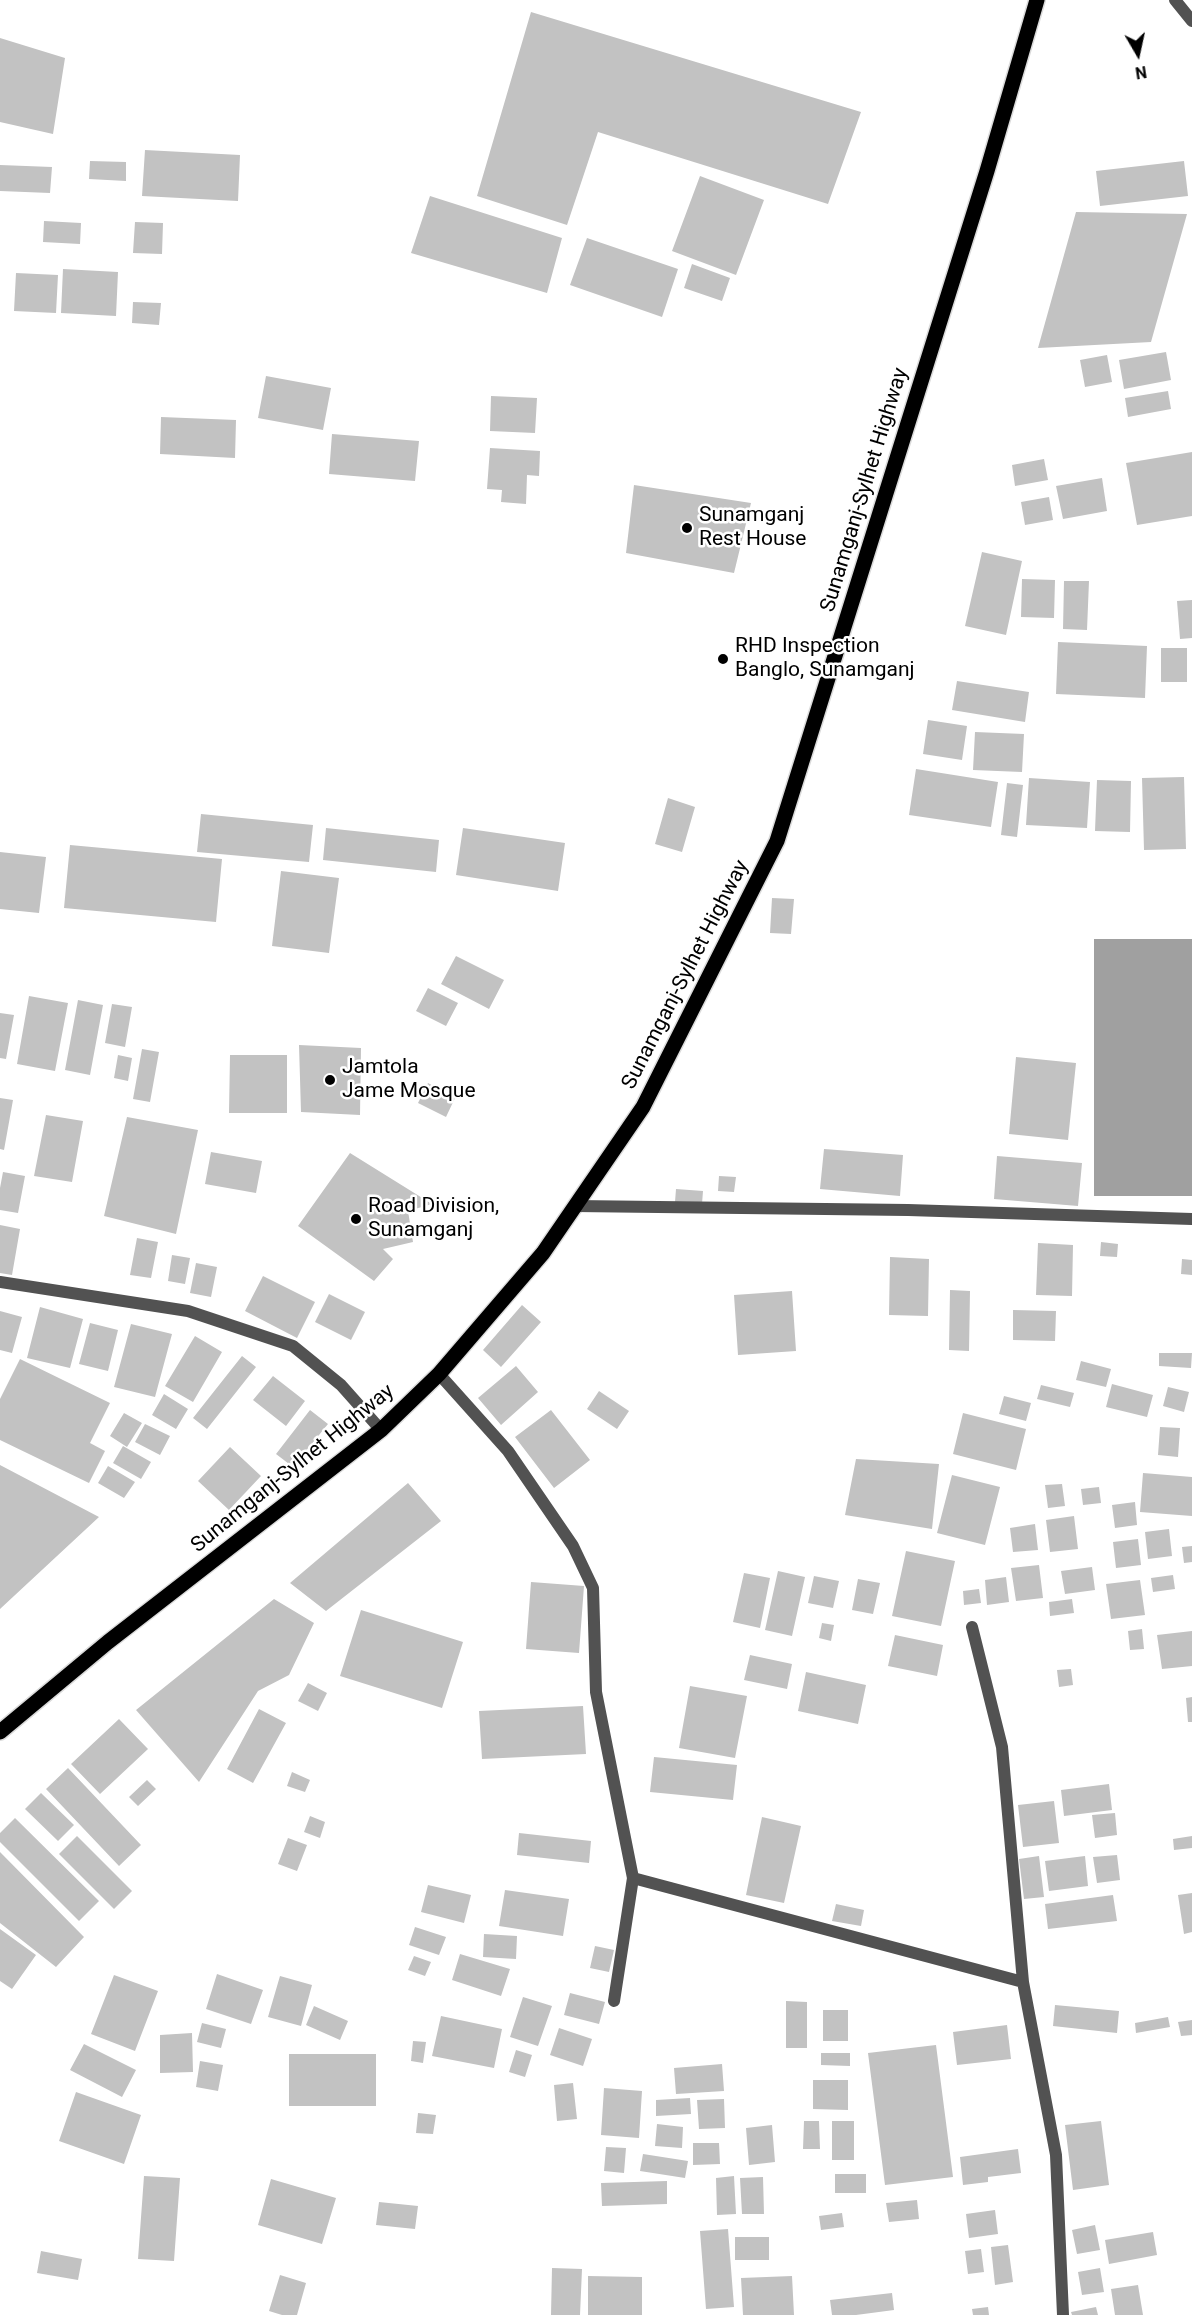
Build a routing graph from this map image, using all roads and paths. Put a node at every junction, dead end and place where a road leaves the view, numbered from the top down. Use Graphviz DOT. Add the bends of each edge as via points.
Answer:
graph roads {
  1 [pos="1037,0"];
  2 [pos="1175,0"];
  3 [pos="1192,21"];
  4 [pos="575,1206"];
  5 [pos="1192,1219"];
  6 [pos="0,1282"];
  7 [pos="439,1374"];
  8 [pos="381,1430"];
  9 [pos="972,1626"];
  10 [pos="0,1732"];
  11 [pos="633,1878"];
  12 [pos="1023,1982"];
  13 [pos="614,2001"];
  14 [pos="1063,2315"];
  1 -- 4 [label="main road, Sunamganj-Sylhet Highway" via="777,841 643,1107"];
  2 -- 3 [label="street"];
  4 -- 5 [label="street" via="908,1210"];
  4 -- 7 [label="main road, Sunamganj-Sylhet Highway" via="543,1253"];
  6 -- 8 [label="street" via="188,1311 293,1346 341,1385"];
  7 -- 8 [label="main road, Sunamganj-Sylhet Highway"];
  7 -- 11 [label="street" via="508,1450 573,1546 593,1588 596,1692"];
  8 -- 10 [label="main road, Sunamganj-Sylhet Highway" via="108,1642"];
  9 -- 12 [label="street" via="1002,1747"];
  11 -- 12 [label="street"];
  11 -- 13 [label="street"];
  12 -- 14 [label="street" via="1056,2155"];
}
